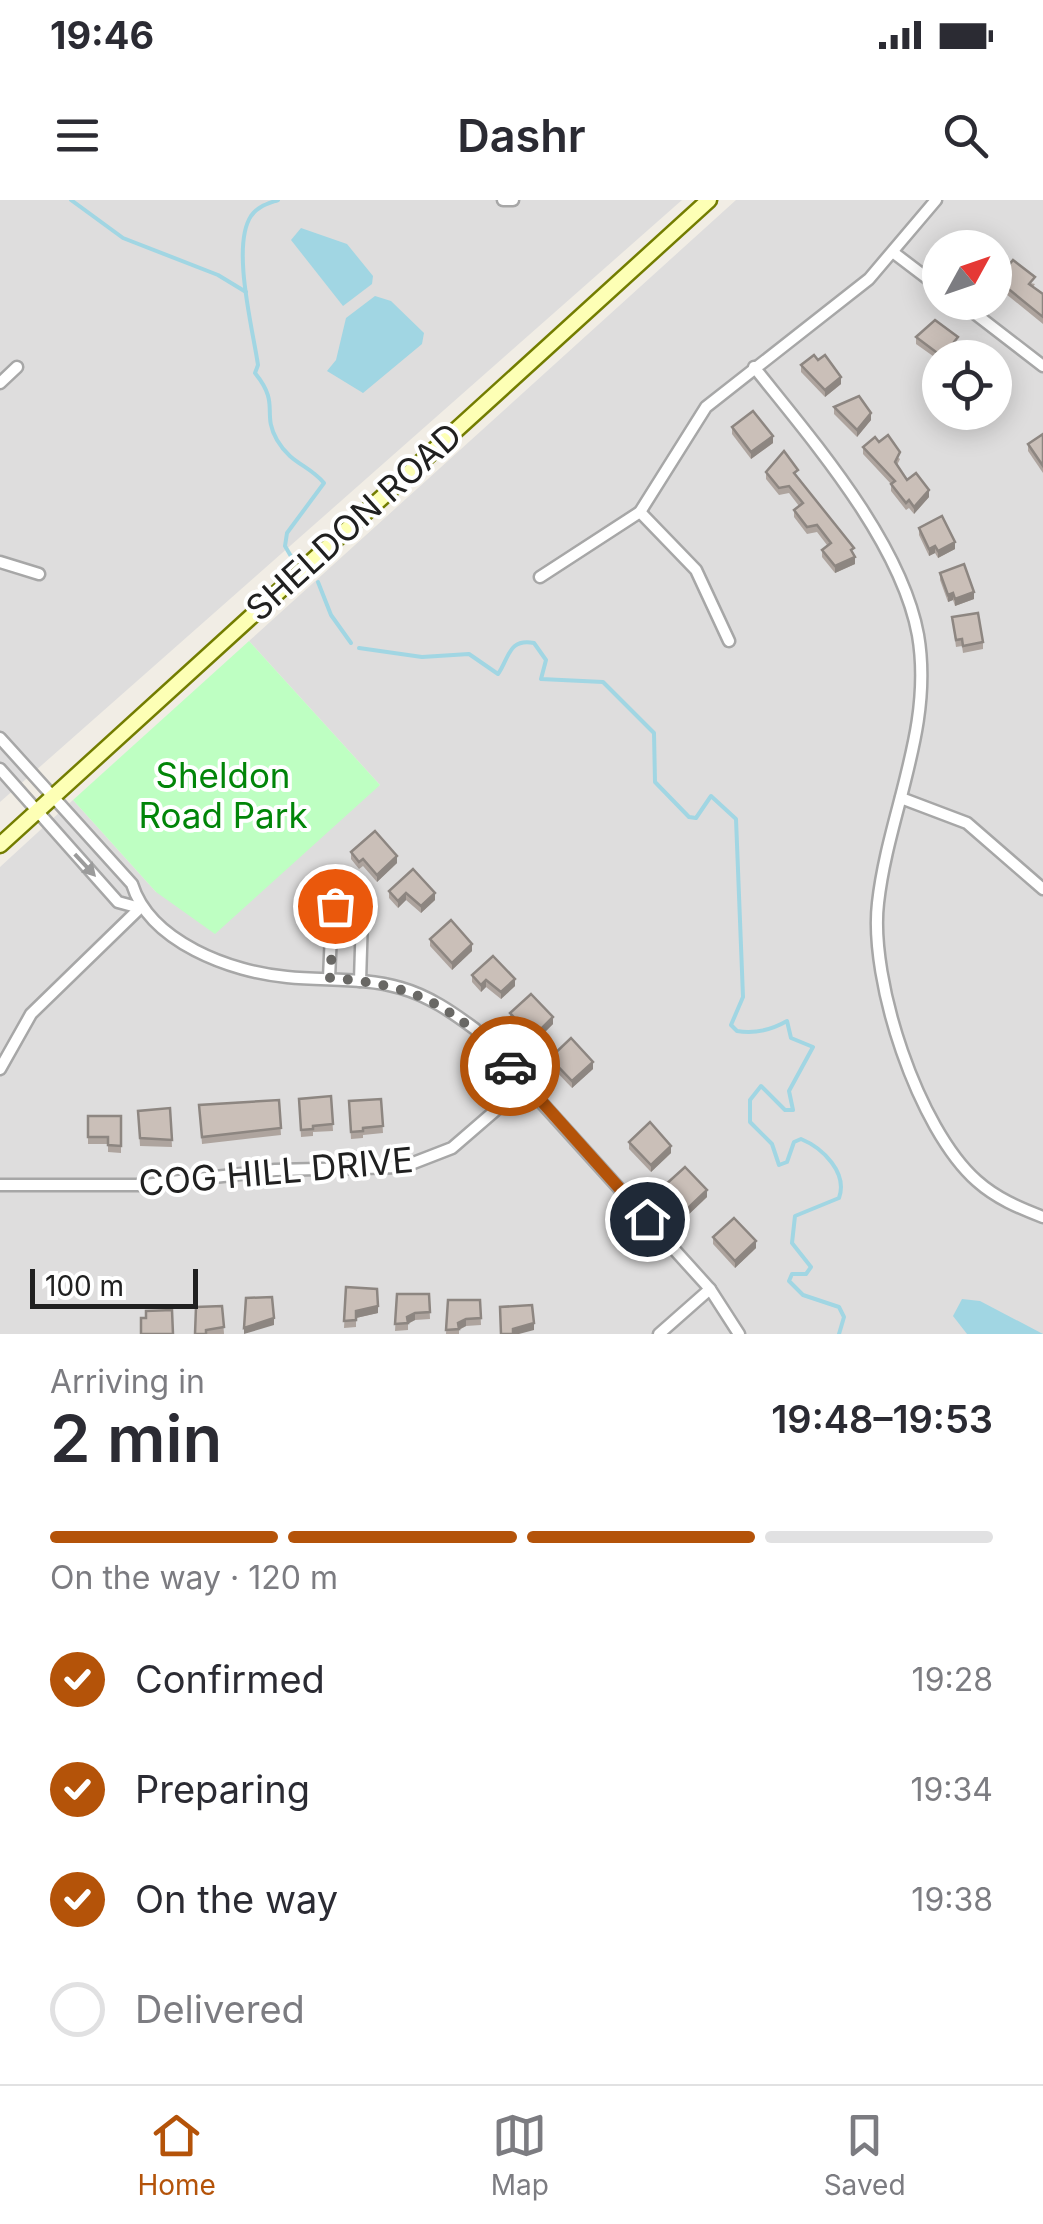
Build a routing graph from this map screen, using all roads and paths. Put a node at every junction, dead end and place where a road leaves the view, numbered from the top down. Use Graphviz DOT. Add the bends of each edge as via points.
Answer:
graph roads {
  1 [pos="503,200"];
  2 [pos="513,200"];
  3 [pos="710,200"];
  4 [pos="936,200"];
  5 [pos="894,253"];
  6 [pos="922,274"];
  7 [pos="983,320"];
  8 [pos="1043,366"];
  9 [pos="18,367"];
  10 [pos="754,367"];
  11 [pos="0,383"];
  12 [pos="640,512"];
  13 [pos="0,562"];
  14 [pos="39,574"];
  15 [pos="540,577"];
  16 [pos="729,641"];
  17 [pos="0,738"];
  18 [pos="0,769"];
  19 [pos="53,797"];
  20 [pos="901,798"];
  21 [pos="36,812"];
  22 [pos="0,845"];
  23 [pos="1043,889"];
  24 [pos="140,908"];
  25 [pos="330,978"];
  26 [pos="360,980"];
  27 [pos="0,1069"];
  28 [pos="526,1084"];
  29 [pos="0,1185"];
  30 [pos="1043,1217"];
  31 [pos="710,1289"];
  32 [pos="660,1334"];
  33 [pos="740,1334"];
  1 -- 2 [label="street"];
  3 -- 19 [label="main road, SHELDON ROAD"];
  4 -- 5 [label="street"];
  5 -- 6 [label="street"];
  5 -- 10 [label="street"];
  7 -- 8 [label="street"];
  9 -- 11 [label="street"];
  10 -- 12 [label="street" via="706,407"];
  10 -- 20 [label="street" via="878,533 908,596 921,671 920,710"];
  12 -- 15 [label="street"];
  12 -- 16 [label="street" via="696,570"];
  13 -- 14 [label="street"];
  17 -- 19 [label="street"];
  18 -- 21 [label="street"];
  19 -- 21 [label="main road, SHELDON ROAD"];
  19 -- 24 [label="street" via="132,884"];
  20 -- 23 [label="street" via="967,823"];
  20 -- 30 [label="street" via="877,926 899,1036 955,1157 990,1191"];
  21 -- 22 [label="main road, SHELDON ROAD"];
  21 -- 24 [label="street, one-way" via="118,902"];
  24 -- 25 [label="street" via="182,941 224,962 286,978"];
  24 -- 27 [label="street" via="31,1014"];
  25 -- 26 [label="street"];
  25 -- 26 [label="street" via="332,912 348,902 362,917"];
  26 -- 28 [label="street" via="403,988 456,1014"];
  28 -- 29 [label="street, COG HILL DRIVE" via="452,1148 403,1167 275,1170 145,1186"];
  28 -- 31 [label="street"];
  31 -- 32 [label="street"];
  31 -- 33 [label="street"];
}
